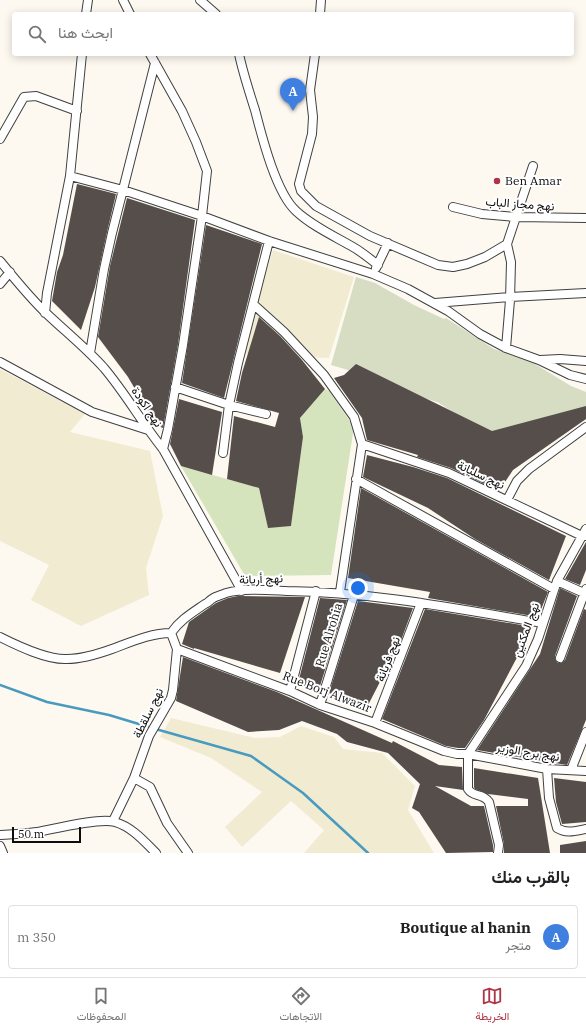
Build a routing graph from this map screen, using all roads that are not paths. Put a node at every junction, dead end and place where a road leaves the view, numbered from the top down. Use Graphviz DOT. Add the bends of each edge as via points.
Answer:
graph roads {
  1 [pos="88,0"];
  2 [pos="123,0"];
  3 [pos="200,0"];
  4 [pos="321,0"];
  5 [pos="86,12"];
  6 [pos="129,12"];
  7 [pos="214,12"];
  8 [pos="320,12"];
  9 [pos="82,56"];
  10 [pos="151,56"];
  11 [pos="239,56"];
  12 [pos="316,56"];
  13 [pos="155,63"];
  14 [pos="77,112"];
  15 [pos="0,139"];
  16 [pos="533,166"];
  17 [pos="70,176"];
  18 [pos="123,190"];
  19 [pos="453,207"];
  20 [pos="202,216"];
  21 [pos="515,217"];
  22 [pos="586,218"];
  23 [pos="269,242"];
  24 [pos="388,243"];
  25 [pos="507,244"];
  26 [pos="0,261"];
  27 [pos="378,265"];
  28 [pos="10,272"];
  29 [pos="373,274"];
  30 [pos="0,284"];
  31 [pos="586,293"];
  32 [pos="510,297"];
  33 [pos="253,304"];
  34 [pos="434,304"];
  35 [pos="46,313"];
  36 [pos="506,348"];
  37 [pos="90,354"];
  38 [pos="539,360"];
  39 [pos="586,361"];
  40 [pos="0,362"];
  41 [pos="586,379"];
  42 [pos="176,387"];
  43 [pos="229,405"];
  44 [pos="266,414"];
  45 [pos="586,427"];
  46 [pos="148,430"];
  47 [pos="362,444"];
  48 [pos="163,449"];
  49 [pos="223,453"];
  50 [pos="356,479"];
  51 [pos="507,500"];
  52 [pos="585,534"];
  53 [pos="557,581"];
  54 [pos="554,589"];
  55 [pos="242,591"];
  56 [pos="316,591"];
  57 [pos="585,591"];
  58 [pos="340,592"];
  59 [pos="354,595"];
  60 [pos="421,603"];
  61 [pos="584,603"];
  62 [pos="542,623"];
  63 [pos="172,634"];
  64 [pos="0,637"];
  65 [pos="177,649"];
  66 [pos="560,658"];
  67 [pos="290,691"];
  68 [pos="320,705"];
  69 [pos="376,724"];
  70 [pos="586,732"];
  71 [pos="468,754"];
  72 [pos="547,769"];
  73 [pos="571,770"];
  74 [pos="586,771"];
  75 [pos="134,778"];
  76 [pos="113,821"];
  77 [pos="586,829"];
  78 [pos="0,836"];
  79 [pos="0,846"];
  80 [pos="3,853"];
  81 [pos="156,853"];
  82 [pos="188,853"];
  83 [pos="498,853"];
  1 -- 5 [label="street"];
  2 -- 6 [label="street"];
  3 -- 7 [label="street"];
  4 -- 8 [label="street"];
  9 -- 14 [label="street"];
  10 -- 13 [label="street"];
  11 -- 27 [label="street" via="261,134 276,177 288,201 296,211"];
  12 -- 24 [label="street" via="310,90 312,134 299,184 301,191 316,206 370,236"];
  13 -- 18 [label="street"];
  13 -- 20 [label="street" via="182,111 207,171"];
  14 -- 15 [label="street" via="36,96 24,97"];
  14 -- 17 [label="street"];
  16 -- 21 [label="street"];
  17 -- 18 [label="street"];
  17 -- 35 [label="street"];
  18 -- 20 [label="street"];
  18 -- 37 [label="street" via="104,269"];
  19 -- 21 [label="street, نهج مجاز الباب" via="482,214"];
  20 -- 23 [label="street"];
  20 -- 42 [label="street"];
  21 -- 22 [label="street, نهج مجاز الباب"];
  21 -- 25 [label="street"];
  23 -- 29 [label="street"];
  23 -- 33 [label="street"];
  24 -- 25 [label="street" via="438,265 453,266 485,257"];
  24 -- 27 [label="street"];
  25 -- 32 [label="street" via="511,262"];
  26 -- 28 [label="street, نهج اكودة"];
  27 -- 29 [label="street"];
  28 -- 30 [label="street"];
  28 -- 35 [label="street, نهج اكودة"];
  29 -- 34 [label="street"];
  31 -- 32 [label="street"];
  32 -- 34 [label="street"];
  32 -- 36 [label="street"];
  33 -- 43 [label="street"];
  33 -- 47 [label="street" via="284,332 324,375 354,417"];
  34 -- 36 [label="street"];
  35 -- 37 [label="street, نهج اكودة"];
  36 -- 38 [label="street"];
  37 -- 46 [label="street, نهج اكودة" via="116,383"];
  38 -- 39 [label="street"];
  38 -- 41 [label="street" via="570,375"];
  40 -- 46 [label="street" via="92,412"];
  42 -- 43 [label="street"];
  42 -- 48 [label="street"];
  43 -- 44 [label="street"];
  43 -- 49 [label="street"];
  45 -- 51 [label="street" via="529,469 517,481"];
  46 -- 48 [label="street, نهج اكودة"];
  47 -- 50 [label="street"];
  47 -- 51 [label="street, نهج سليانة" via="449,473"];
  48 -- 55 [label="street, نهج اكودة"];
  50 -- 54 [label="street"];
  50 -- 58 [label="street"];
  51 -- 52 [label="street, نهج سليانة"];
  52 -- 53 [label="street, نهج المكنين"];
  53 -- 54 [label="street, نهج المكنين"];
  53 -- 57 [label="street"];
  54 -- 62 [label="street, نهج المكنين"];
  55 -- 56 [label="street, نهج أريانة"];
  55 -- 63 [label="street, نهج أريانة" via="211,599 190,613 177,625"];
  56 -- 58 [label="street, نهج أريانة"];
  56 -- 67 [label="street"];
  57 -- 61 [label="street"];
  58 -- 59 [label="street, نهج أريانة"];
  59 -- 60 [label="street, نهج أريانة"];
  59 -- 68 [label="street, Rue Alrohia"];
  60 -- 62 [label="street, نهج أريانة"];
  60 -- 69 [label="street, نهج فريانة"];
  61 -- 66 [label="street"];
  62 -- 71 [label="street, نهج المكنين" via="526,666"];
  63 -- 64 [label="street" via="160,634 103,652 67,659 38,653"];
  63 -- 65 [label="street, نهج سلقطة"];
  65 -- 67 [label="street, Rue Borj Alwazir"];
  65 -- 75 [label="street, نهج سلقطة" via="171,698 148,736"];
  67 -- 68 [label="street, Rue Borj Alwazir"];
  68 -- 69 [label="street, Rue Borj Alwazir"];
  69 -- 71 [label="street, Rue Borj Alwazir" via="444,751"];
  70 -- 73 [label="street"];
  71 -- 72 [label="street, نهج برج الوزير"];
  71 -- 83 [label="street" via="468,789 489,802 499,845"];
  72 -- 73 [label="street, نهج برج الوزير"];
  72 -- 77 [label="street" via="548,798 557,828 569,832"];
  73 -- 74 [label="street, نهج برج الوزير"];
  75 -- 76 [label="street, نهج سلقطة"];
  75 -- 82 [label="street" via="150,787 167,823"];
  76 -- 78 [label="street"];
  76 -- 81 [label="street" via="136,834"];
  79 -- 80 [label="street"];
}
